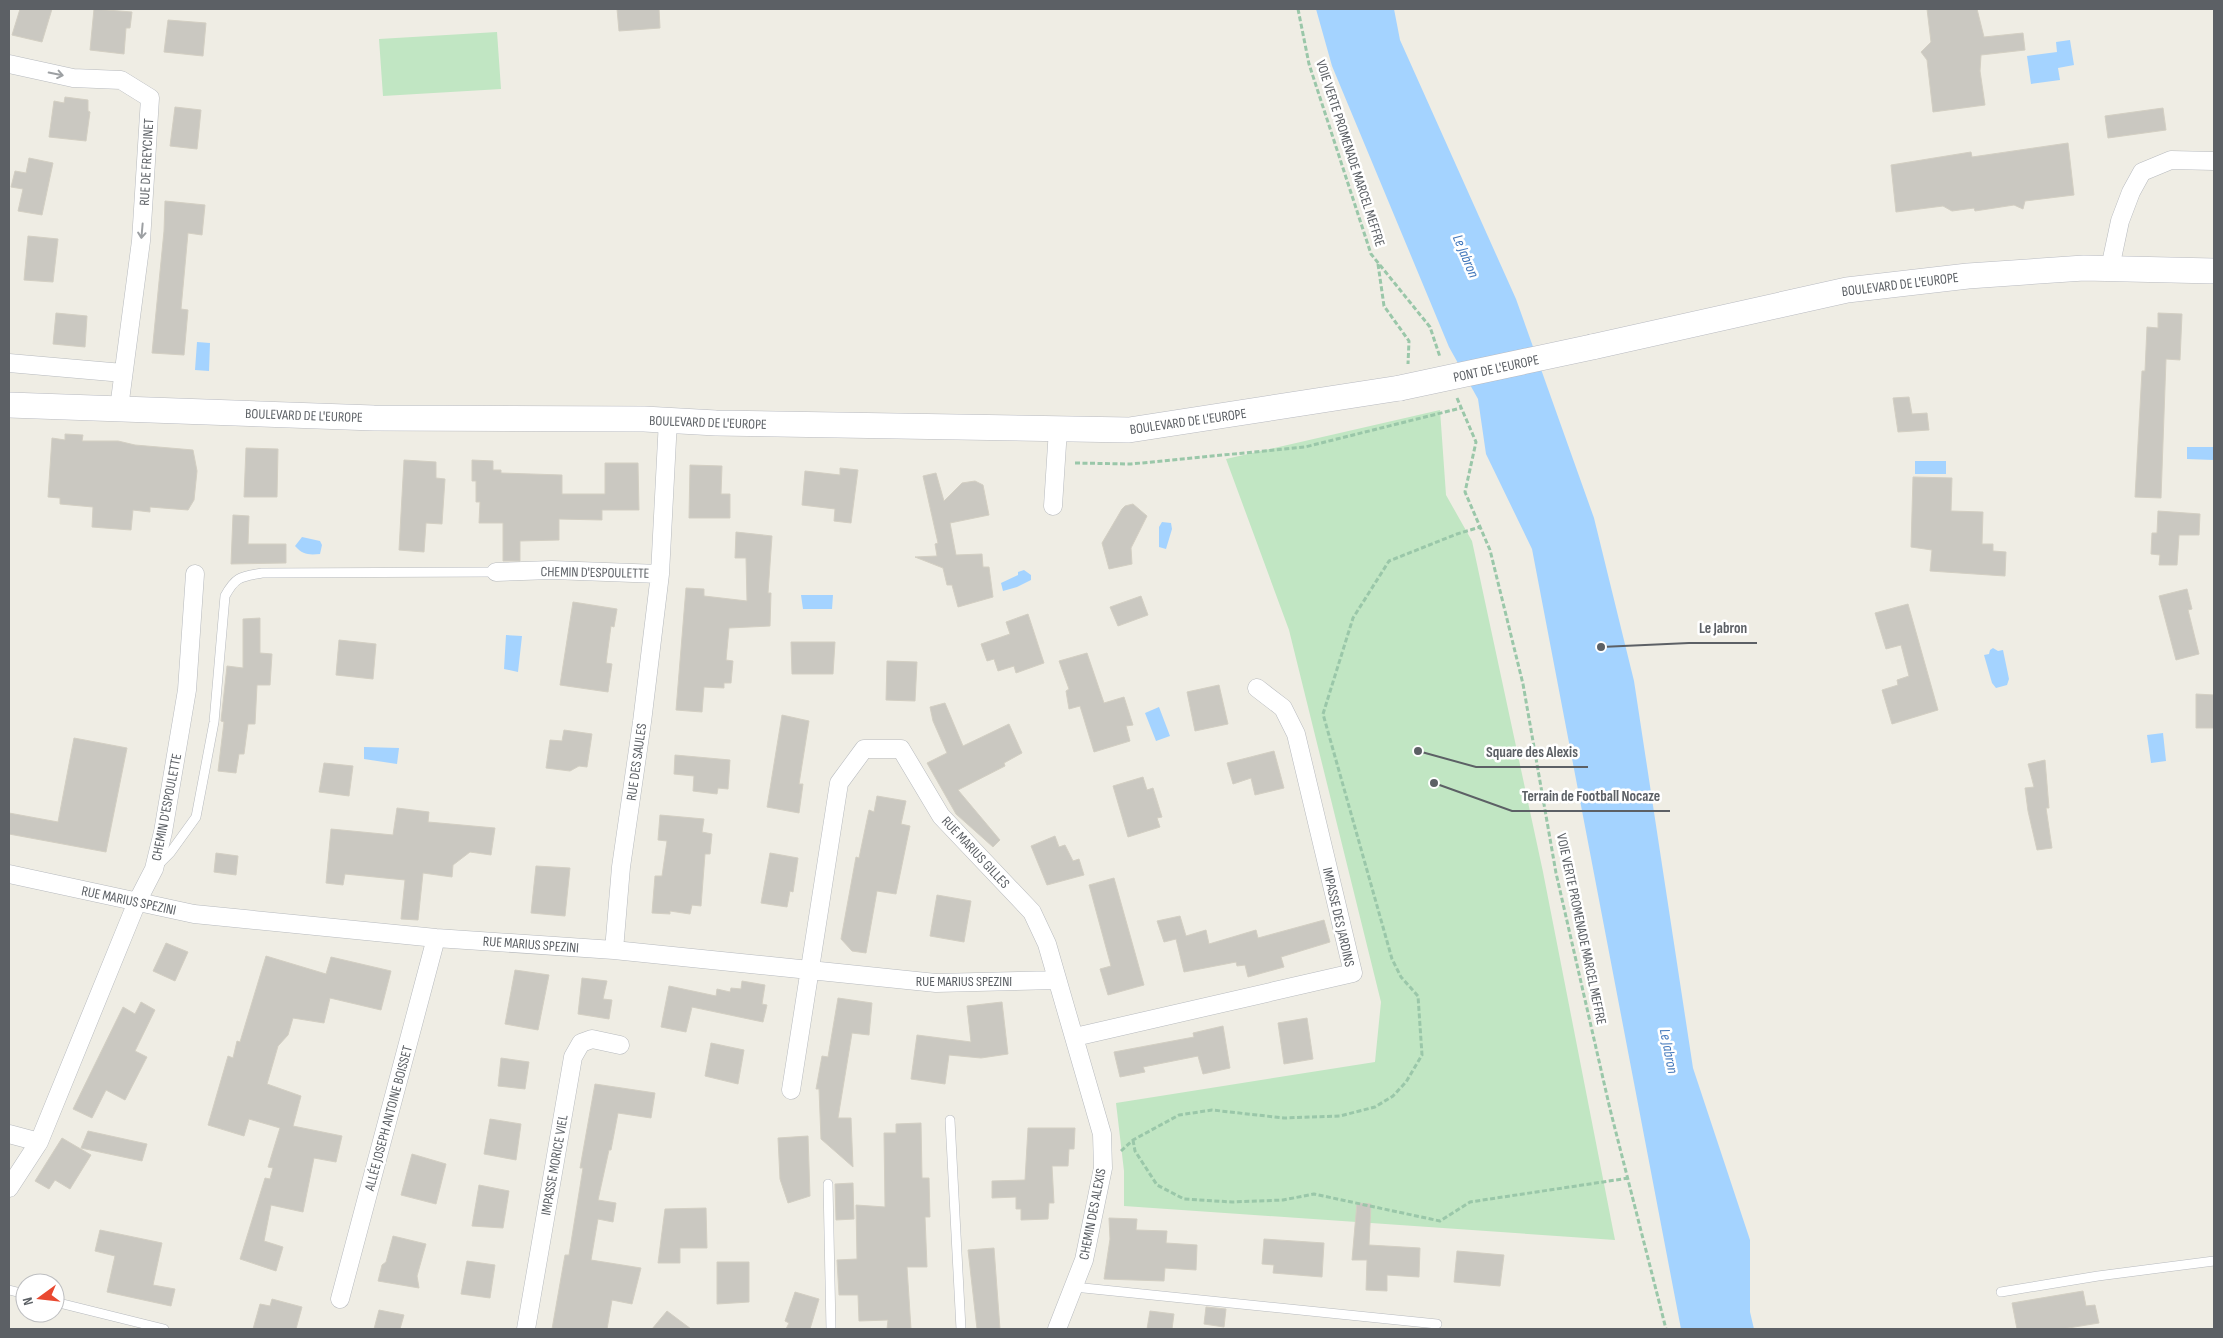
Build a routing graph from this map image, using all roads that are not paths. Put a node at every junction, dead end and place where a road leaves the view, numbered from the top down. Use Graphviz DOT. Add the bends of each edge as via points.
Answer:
graph roads {
  1 [pos="9,64"];
  2 [pos="2214,161"];
  3 [pos="2110,268"];
  4 [pos="2214,271"];
  5 [pos="1592,347"];
  6 [pos="9,363"];
  7 [pos="123,373"];
  8 [pos="1403,388"];
  9 [pos="11,406"];
  10 [pos="119,408"];
  11 [pos="668,420"];
  12 [pos="1058,429"];
  13 [pos="1053,506"];
  14 [pos="496,572"];
  15 [pos="195,574"];
  16 [pos="660,574"];
  17 [pos="1257,688"];
  18 [pos="154,869"];
  19 [pos="9,874"];
  20 [pos="137,902"];
  21 [pos="436,938"];
  22 [pos="614,950"];
  23 [pos="811,969"];
  24 [pos="1057,980"];
  25 [pos="1075,1037"];
  26 [pos="620,1045"];
  27 [pos="791,1090"];
  28 [pos="950,1120"];
  29 [pos="9,1134"];
  30 [pos="38,1142"];
  31 [pos="828,1184"];
  32 [pos="9,1188"];
  33 [pos="2214,1261"];
  34 [pos="1074,1287"];
  35 [pos="2001,1292"];
  36 [pos="340,1299"];
  37 [pos="65,1304"];
  38 [pos="1437,1324"];
  39 [pos="164,1329"];
  40 [pos="526,1329"];
  41 [pos="831,1329"];
  42 [pos="961,1329"];
  43 [pos="1057,1329"];
  1 -- 7 [label="street, RUE DE FREYCINET, one-way" via="73,78 122,80 150,98 141,240"];
  2 -- 3 [label="street" via="2171,160 2142,172 2120,221"];
  3 -- 4 [label="main road, BOULEVARD DE L'EUROPE"];
  3 -- 5 [label="main road, BOULEVARD DE L'EUROPE" via="1968,276 1847,290"];
  5 -- 8 [label="main road, PONT DE L'EUROPE, bridge"];
  6 -- 7 [label="street"];
  7 -- 10 [label="street, RUE DE FREYCINET"];
  8 -- 12 [label="main road, BOULEVARD DE L'EUROPE" via="1130,430"];
  9 -- 10 [label="main road, BOULEVARD DE L'EUROPE"];
  10 -- 11 [label="main road, BOULEVARD DE L'EUROPE" via="374,418"];
  11 -- 12 [label="main road, BOULEVARD DE L'EUROPE"];
  11 -- 16 [label="street, CHEMIN D'ESPOULETTE"];
  12 -- 13 [label="street"];
  14 -- 16 [label="street, CHEMIN D'ESPOULETTE" via="552,570"];
  14 -- 18 [label="lane" via="262,573 239,577 225,596 214,722 196,817"];
  15 -- 18 [label="street, CHEMIN D'ESPOULETTE" via="187,690"];
  16 -- 22 [label="street, RUE DES SAULES" via="620,867"];
  17 -- 25 [label="street, IMPASSE DES JARDINS" via="1283,708 1296,734 1353,973"];
  18 -- 20 [label="street, CHEMIN D'ESPOULETTE"];
  19 -- 20 [label="street, RUE MARIUS SPEZINI"];
  20 -- 21 [label="street, RUE MARIUS SPEZINI" via="194,914"];
  20 -- 30 [label="street, CHEMIN D'ESPOULETTE"];
  21 -- 22 [label="street, RUE MARIUS SPEZINI"];
  21 -- 36 [label="street, ALLÉE JOSEPH ANTOINE BOISSET"];
  22 -- 23 [label="street, RUE MARIUS SPEZINI"];
  23 -- 24 [label="street, RUE MARIUS SPEZINI" via="936,983"];
  23 -- 24 [label="street, RUE MARIUS GILLES" via="839,783 864,749 901,749 941,816 1032,912 1047,944"];
  23 -- 27 [label="street"];
  24 -- 25 [label="street, CHEMIN DES ALEXIS"];
  25 -- 34 [label="street, CHEMIN DES ALEXIS" via="1102,1134 1103,1168 1084,1260"];
  26 -- 40 [label="street, IMPASSE MORICE VIEL" via="592,1039 581,1043 573,1057"];
  28 -- 42 [label="lane"];
  29 -- 30 [label="street"];
  30 -- 32 [label="street, CHEMIN D'ESPOULETTE"];
  31 -- 41 [label="lane"];
  33 -- 35 [label="lane"];
  34 -- 38 [label="lane"];
  34 -- 43 [label="street, CHEMIN DES ALEXIS"];
  37 -- 39 [label="lane"];
}
